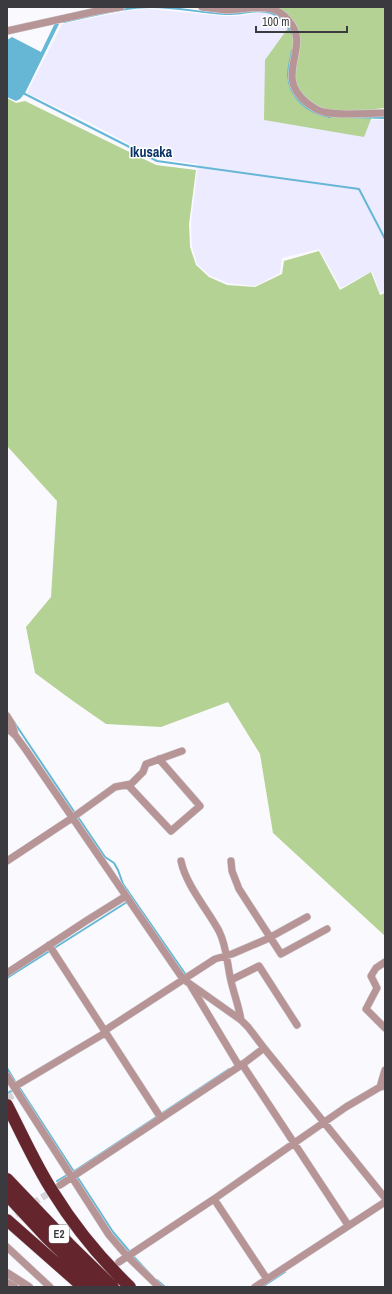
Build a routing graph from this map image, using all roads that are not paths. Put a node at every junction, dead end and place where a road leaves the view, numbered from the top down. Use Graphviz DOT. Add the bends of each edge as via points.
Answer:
graph roads {
  1 [pos="121,7"];
  2 [pos="202,7"];
  3 [pos="98,9"];
  4 [pos="7,31"];
  5 [pos="385,113"];
  6 [pos="7,716"];
  7 [pos="7,728"];
  8 [pos="15,735"];
  9 [pos="182,751"];
  10 [pos="159,759"];
  11 [pos="128,785"];
  12 [pos="75,816"];
  13 [pos="7,861"];
  14 [pos="181,861"];
  15 [pos="231,861"];
  16 [pos="128,899"];
  17 [pos="307,916"];
  18 [pos="326,929"];
  19 [pos="270,938"];
  20 [pos="50,948"];
  21 [pos="227,955"];
  22 [pos="385,962"];
  23 [pos="7,973"];
  24 [pos="183,979"];
  25 [pos="231,980"];
  26 [pos="191,986"];
  27 [pos="241,1020"];
  28 [pos="297,1026"];
  29 [pos="385,1028"];
  30 [pos="104,1032"];
  31 [pos="264,1048"];
  32 [pos="242,1064"];
  33 [pos="385,1070"];
  34 [pos="7,1076"];
  35 [pos="383,1086"];
  36 [pos="15,1092"];
  37 [pos="159,1116"];
  38 [pos="324,1123"];
  39 [pos="295,1143"];
  40 [pos="72,1175"];
  41 [pos="7,1179"];
  42 [pos="60,1185"];
  43 [pos="7,1195"];
  44 [pos="385,1198"];
  45 [pos="214,1199"];
  46 [pos="385,1202"];
  47 [pos="7,1220"];
  48 [pos="349,1224"];
  49 [pos="7,1247"];
  50 [pos="130,1255"];
  51 [pos="120,1262"];
  52 [pos="7,1272"];
  53 [pos="7,1283"];
  54 [pos="268,1283"];
  55 [pos="14,1287"];
  56 [pos="29,1287"];
  57 [pos="50,1287"];
  58 [pos="83,1287"];
  59 [pos="98,1287"];
  60 [pos="113,1287"];
  61 [pos="130,1287"];
  62 [pos="159,1287"];
  63 [pos="256,1287"];
  1 -- 3 [label="street"];
  2 -- 5 [label="street" via="225,10 262,8 280,12 297,34 292,74 298,94 314,108 324,112"];
  3 -- 4 [label="street"];
  6 -- 8 [label="street"];
  7 -- 8 [label="street"];
  8 -- 12 [label="street"];
  9 -- 10 [label="street"];
  10 -- 11 [label="street" via="146,764 143,772"];
  10 -- 11 [label="street" via="200,806 171,831"];
  11 -- 12 [label="street" via="116,787"];
  12 -- 13 [label="street"];
  12 -- 16 [label="street"];
  14 -- 21 [label="street" via="195,893 219,931"];
  15 -- 19 [label="street" via="239,889"];
  16 -- 20 [label="street"];
  16 -- 24 [label="street"];
  17 -- 19 [label="street"];
  18 -- 19 [label="street" via="281,954"];
  19 -- 21 [label="street"];
  20 -- 23 [label="street"];
  20 -- 30 [label="street"];
  21 -- 24 [label="street" via="215,959"];
  21 -- 25 [label="street"];
  22 -- 29 [label="street" via="376,968 371,976 377,988 366,1009"];
  24 -- 26 [label="street"];
  24 -- 30 [label="street"];
  25 -- 27 [label="street"];
  25 -- 28 [label="street" via="259,966"];
  26 -- 27 [label="street"];
  26 -- 32 [label="street"];
  27 -- 31 [label="street"];
  30 -- 36 [label="street"];
  30 -- 37 [label="street"];
  31 -- 32 [label="street"];
  31 -- 38 [label="street"];
  32 -- 37 [label="street"];
  32 -- 39 [label="street"];
  33 -- 35 [label="street"];
  34 -- 36 [label="street"];
  35 -- 38 [label="street"];
  36 -- 40 [label="street"];
  36 -- 61 [label="highway" via="24,1140 53,1192 86,1238"];
  37 -- 40 [label="street"];
  38 -- 39 [label="street"];
  38 -- 44 [label="street"];
  39 -- 45 [label="street"];
  39 -- 48 [label="street"];
  40 -- 42 [label="street"];
  40 -- 50 [label="street" via="109,1235"];
  41 -- 60 [label="highway, E2"];
  43 -- 59 [label="highway, E2"];
  45 -- 50 [label="street"];
  45 -- 54 [label="street"];
  46 -- 48 [label="street"];
  47 -- 58 [label="highway"];
  48 -- 54 [label="street"];
  49 -- 57 [label="street"];
  50 -- 51 [label="street"];
  50 -- 62 [label="street"];
  52 -- 56 [label="street"];
  53 -- 55 [label="street"];
  54 -- 63 [label="street"];
}
